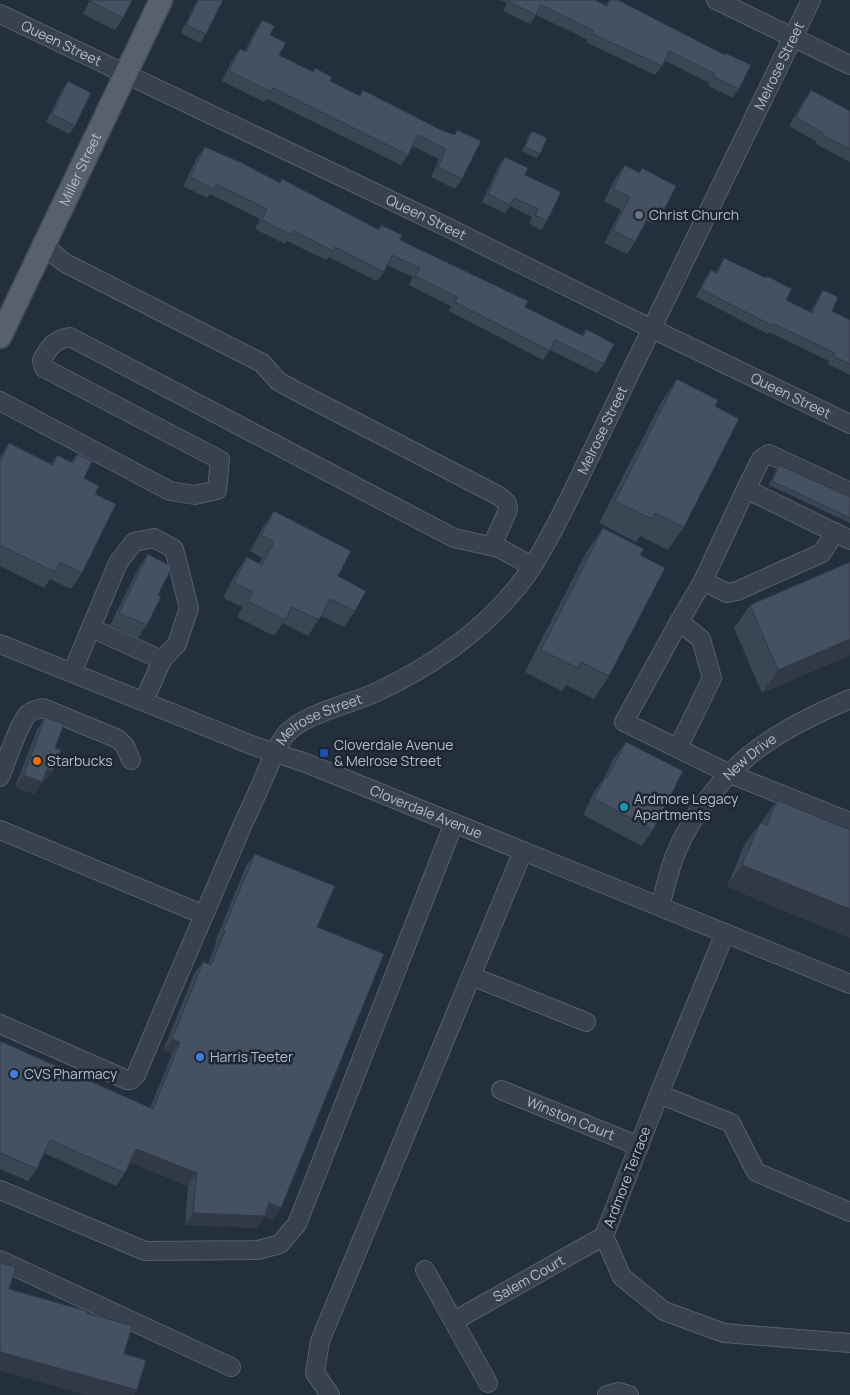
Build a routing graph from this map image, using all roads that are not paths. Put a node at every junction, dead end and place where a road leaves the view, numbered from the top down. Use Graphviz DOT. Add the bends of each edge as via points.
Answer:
graph roads {
  1 [pos="161,0"];
  2 [pos="716,0"];
  3 [pos="811,0"];
  4 [pos="0,14"];
  5 [pos="794,37"];
  6 [pos="850,64"];
  7 [pos="126,74"];
  8 [pos="44,246"];
  9 [pos="651,329"];
  10 [pos="0,337"];
  11 [pos="0,401"];
  12 [pos="850,424"];
  13 [pos="746,489"];
  14 [pos="850,492"];
  15 [pos="843,536"];
  16 [pos="492,546"];
  17 [pos="532,566"];
  18 [pos="703,581"];
  19 [pos="679,622"];
  20 [pos="91,628"];
  21 [pos="0,644"];
  22 [pos="162,660"];
  23 [pos="72,673"];
  24 [pos="850,699"];
  25 [pos="144,702"];
  26 [pos="678,748"];
  27 [pos="275,753"];
  28 [pos="131,760"];
  29 [pos="730,774"];
  30 [pos="0,777"];
  31 [pos="850,822"];
  32 [pos="454,823"];
  33 [pos="0,830"];
  34 [pos="523,851"];
  35 [pos="660,906"];
  36 [pos="204,915"];
  37 [pos="725,933"];
  38 [pos="471,976"];
  39 [pos="850,984"];
  40 [pos="586,1022"];
  41 [pos="0,1024"];
  42 [pos="501,1090"];
  43 [pos="659,1094"];
  44 [pos="639,1146"];
  45 [pos="0,1190"];
  46 [pos="850,1212"];
  47 [pos="604,1236"];
  48 [pos="0,1260"];
  49 [pos="425,1270"];
  50 [pos="454,1321"];
  51 [pos="850,1343"];
  52 [pos="231,1367"];
  53 [pos="488,1382"];
  54 [pos="330,1395"];
  55 [pos="607,1395"];
  56 [pos="628,1395"];
  1 -- 7 [label="main road, Miller Street"];
  2 -- 5 [label="street"];
  3 -- 5 [label="street, Melrose Street"];
  4 -- 7 [label="street, Queen Street"];
  5 -- 6 [label="street"];
  5 -- 9 [label="street, Melrose Street"];
  7 -- 8 [label="main road, Miller Street"];
  7 -- 9 [label="street, Queen Street" via="453,230"];
  8 -- 10 [label="main road, Miller Street"];
  8 -- 16 [label="street" via="65,264 262,363 278,381 294,390 499,496 507,503 508,510"];
  9 -- 12 [label="street, Queen Street"];
  9 -- 17 [label="street, Melrose Street" via="553,531"];
  11 -- 16 [label="street" via="170,491 195,495 217,490 220,460 44,368 42,360 52,344 60,338 70,337 454,538"];
  13 -- 14 [label="street" via="760,459 769,454"];
  13 -- 15 [label="street"];
  13 -- 18 [label="street"];
  15 -- 18 [label="street" via="822,553 737,591 728,592"];
  16 -- 17 [label="street"];
  17 -- 27 [label="street, Melrose Street" via="510,596 482,625 452,649 377,692 302,721 287,732"];
  18 -- 19 [label="street"];
  19 -- 26 [label="street" via="701,639 712,678"];
  19 -- 26 [label="street" via="624,722"];
  20 -- 22 [label="street"];
  20 -- 22 [label="street" via="118,563 134,542 154,538 174,549 188,608 177,644"];
  20 -- 23 [label="street"];
  21 -- 23 [label="street, Cloverdale Avenue"];
  22 -- 25 [label="street"];
  23 -- 25 [label="street, Cloverdale Avenue"];
  24 -- 29 [label="street, New Drive" via="769,741"];
  25 -- 27 [label="street, Cloverdale Avenue"];
  26 -- 29 [label="street"];
  27 -- 32 [label="street, Cloverdale Avenue"];
  27 -- 36 [label="street, Melrose Street"];
  28 -- 30 [label="street" via="118,739 43,708 27,714"];
  29 -- 31 [label="street"];
  29 -- 35 [label="street, New Drive" via="685,834 675,855"];
  32 -- 34 [label="street, Cloverdale Avenue"];
  32 -- 45 [label="street" via="297,1224 280,1244 258,1250 144,1251"];
  33 -- 36 [label="street"];
  34 -- 35 [label="street, Cloverdale Avenue"];
  34 -- 38 [label="street"];
  35 -- 37 [label="street, Cloverdale Avenue"];
  36 -- 41 [label="street, Melrose Street" via="136,1075 131,1080"];
  37 -- 39 [label="street, Cloverdale Avenue"];
  37 -- 43 [label="street, Ardmore Terrace"];
  38 -- 40 [label="street"];
  38 -- 54 [label="street" via="320,1341 315,1373"];
  42 -- 44 [label="street, Winston Court"];
  43 -- 44 [label="street, Ardmore Terrace"];
  43 -- 46 [label="street" via="731,1123 756,1172"];
  44 -- 47 [label="street, Ardmore Terrace"];
  47 -- 50 [label="street, Salem Court"];
  47 -- 51 [label="street, Ardmore Terrace" via="622,1277 664,1311 724,1333"];
  48 -- 52 [label="street"];
  49 -- 50 [label="street"];
  50 -- 53 [label="street"];
  55 -- 56 [label="street" via="619,1392"];
}
